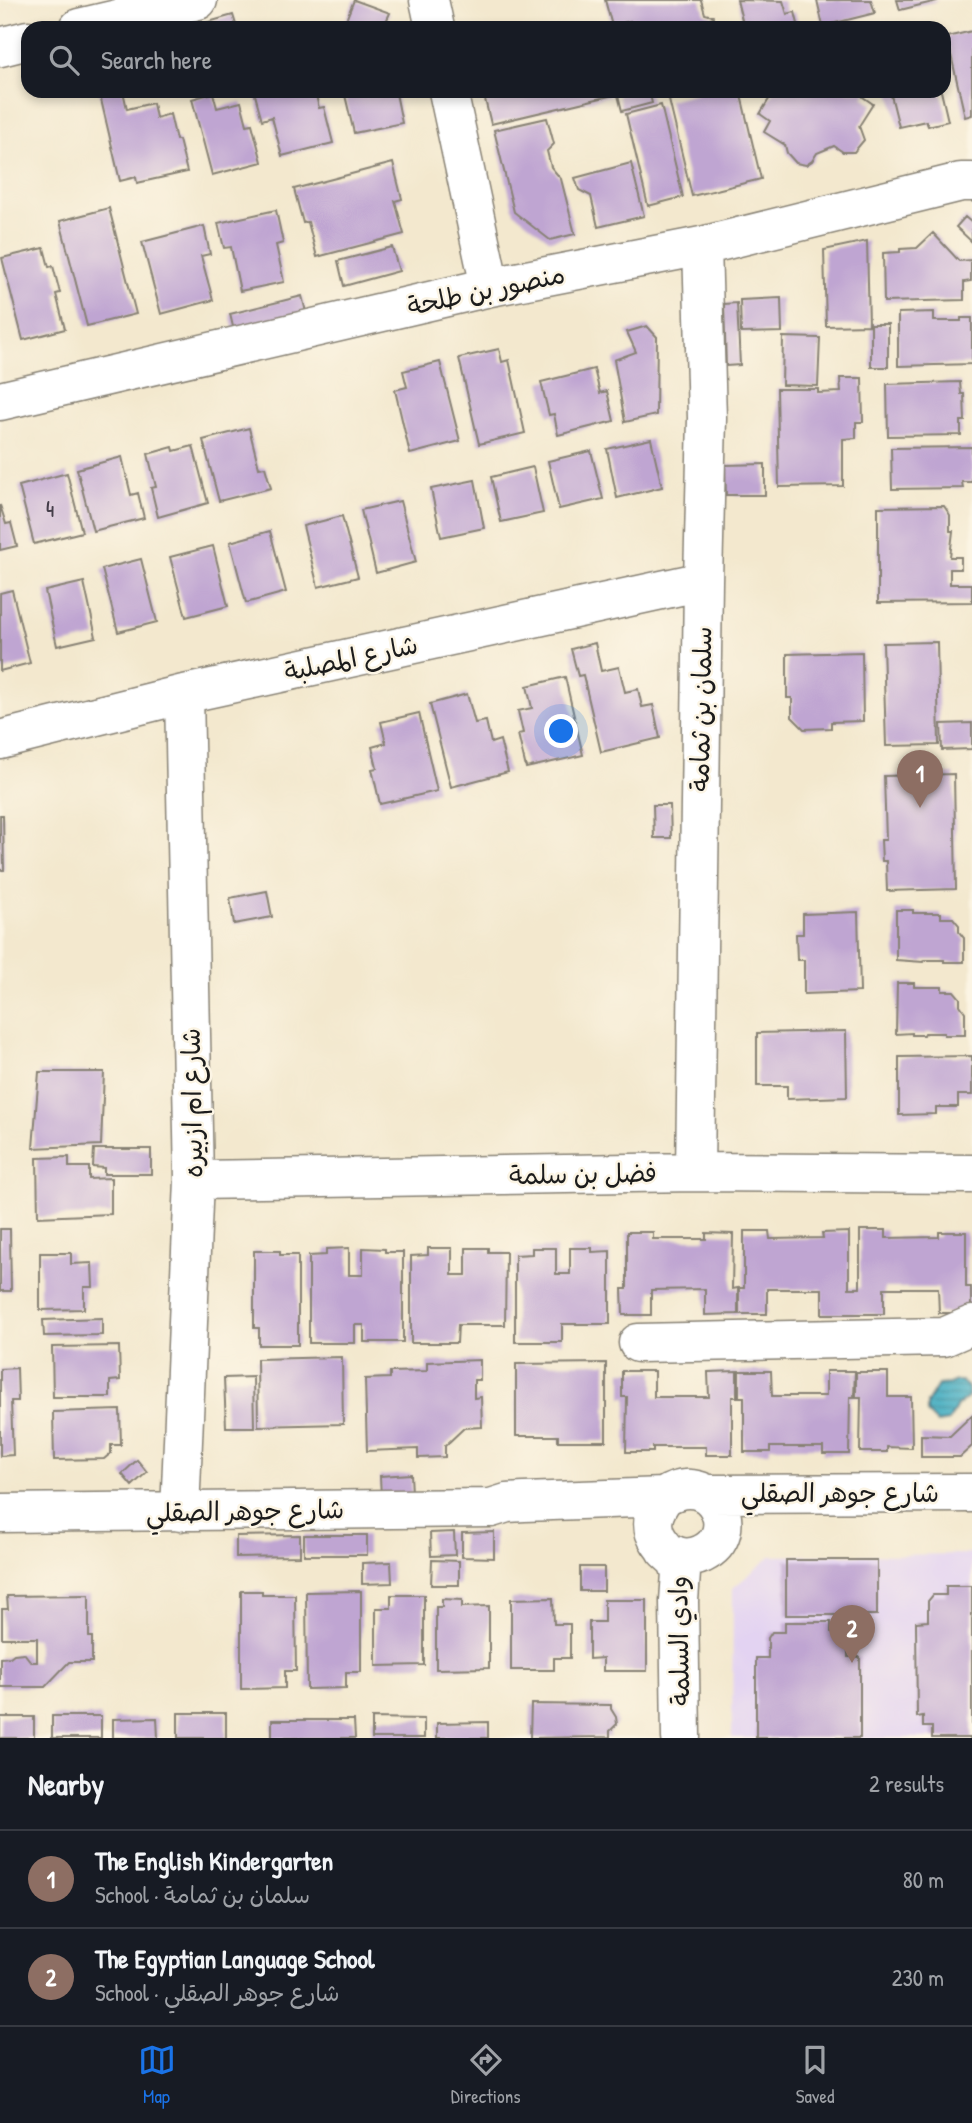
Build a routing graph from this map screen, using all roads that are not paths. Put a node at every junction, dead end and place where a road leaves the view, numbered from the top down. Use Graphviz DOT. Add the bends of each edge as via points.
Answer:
graph roads {
  1 [pos="198,0"];
  2 [pos="429,0"];
  3 [pos="109,21"];
  4 [pos="434,21"];
  5 [pos="21,42"];
  6 [pos="0,47"];
  7 [pos="450,98"];
  8 [pos="972,182"];
  9 [pos="702,246"];
  10 [pos="490,287"];
  11 [pos="0,401"];
  12 [pos="703,581"];
  13 [pos="184,694"];
  14 [pos="0,740"];
  15 [pos="695,1172"];
  16 [pos="972,1174"];
  17 [pos="194,1180"];
  18 [pos="963,1337"];
  19 [pos="638,1343"];
  20 [pos="972,1493"];
  21 [pos="708,1494"];
  22 [pos="664,1497"];
  23 [pos="491,1508"];
  24 [pos="180,1512"];
  25 [pos="0,1513"];
  26 [pos="972,1514"];
  27 [pos="660,1542"];
  28 [pos="714,1543"];
  29 [pos="681,1738"];
  30 [pos="700,1738"];
  1 -- 3 [label="street"];
  2 -- 4 [label="street"];
  5 -- 6 [label="street"];
  7 -- 10 [label="street"];
  8 -- 9 [label="street, منصور بن طلحة"];
  9 -- 10 [label="street, منصور بن طلحة"];
  9 -- 12 [label="street, سلمان بن ثمامة" via="707,418"];
  10 -- 11 [label="street, منصور بن طلحة"];
  12 -- 13 [label="street, شارع المصلبة"];
  12 -- 15 [label="street, سلمان بن ثمامة"];
  13 -- 14 [label="street, شارع المصلبة"];
  13 -- 17 [label="street, شارع ام ازبيره"];
  15 -- 16 [label="street, فضل بن سلمة"];
  15 -- 17 [label="street, فضل بن سلمة"];
  17 -- 24 [label="street, شارع ام ازبيره"];
  18 -- 19 [label="street"];
  20 -- 21 [label="street, شارع جوهر الصقلي"];
  21 -- 22 [label="street" via="686,1488"];
  21 -- 28 [label="street" via="723,1523"];
  22 -- 23 [label="street, شارع جوهر الصقلي"];
  22 -- 27 [label="street" via="653,1521"];
  23 -- 24 [label="street, شارع جوهر الصقلي"];
  23 -- 27 [label="street, شارع جوهر الصقلي" via="515,1515 630,1518 647,1527"];
  24 -- 25 [label="street, شارع جوهر الصقلي"];
  26 -- 28 [label="street, شارع جوهر الصقلي" via="772,1514 734,1524"];
  27 -- 28 [label="street" via="686,1558 698,1556"];
  27 -- 29 [label="street, وادي السلمة" via="681,1573"];
  28 -- 30 [label="street, وادي السلمة" via="701,1567 699,1584"];
}
